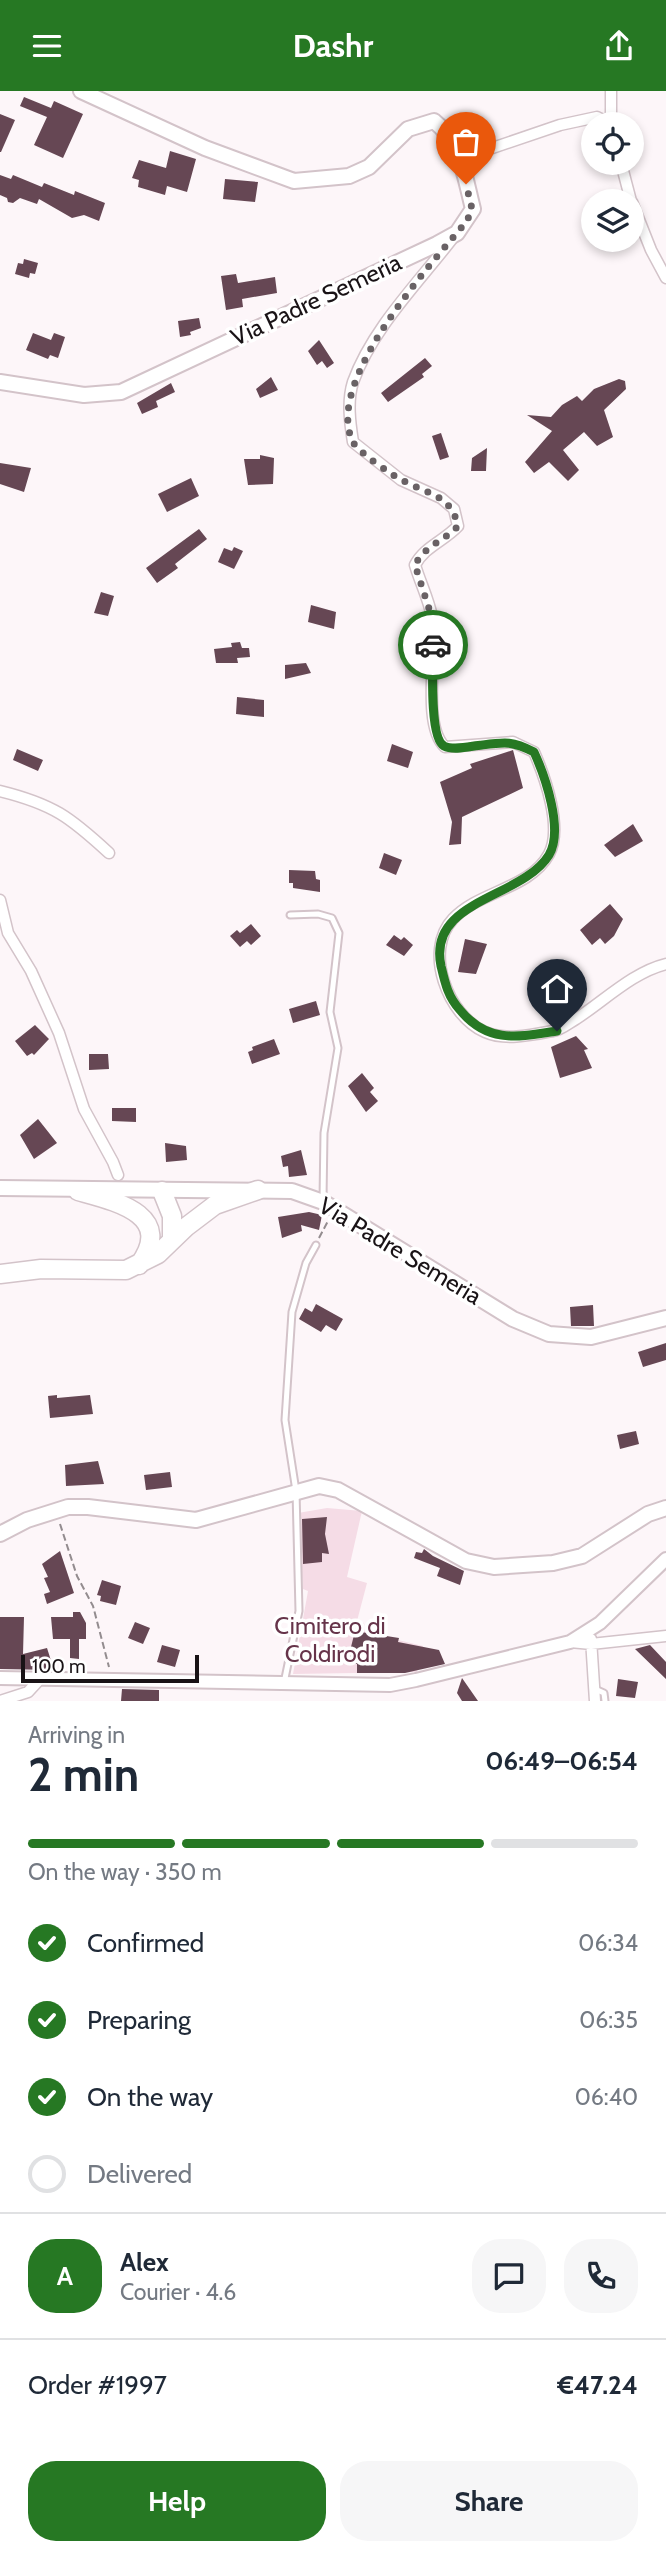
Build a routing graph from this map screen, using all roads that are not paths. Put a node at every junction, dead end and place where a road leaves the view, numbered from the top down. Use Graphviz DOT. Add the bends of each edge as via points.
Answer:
graph roads {
  1 [pos="81,91"];
  2 [pos="611,91"];
  3 [pos="611,112"];
  4 [pos="581,120"];
  5 [pos="460,159"];
  6 [pos="644,232"];
  7 [pos="457,233"];
  8 [pos="666,278"];
  9 [pos="0,382"];
  10 [pos="0,791"];
  11 [pos="109,853"];
  12 [pos="0,900"];
  13 [pos="290,915"];
  14 [pos="666,964"];
  15 [pos="118,1175"];
  16 [pos="0,1188"];
  17 [pos="258,1190"];
  18 [pos="78,1191"];
  19 [pos="162,1191"];
  20 [pos="329,1206"];
  21 [pos="149,1231"];
  22 [pos="172,1240"];
  23 [pos="316,1245"];
  24 [pos="139,1265"];
  25 [pos="0,1275"];
  26 [pos="666,1318"];
  27 [pos="296,1491"];
  28 [pos="666,1508"];
  29 [pos="0,1534"];
  30 [pos="666,1559"];
  31 [pos="590,1629"];
  32 [pos="666,1636"];
  33 [pos="570,1642"];
  34 [pos="591,1644"];
  35 [pos="0,1678"];
  36 [pos="38,1680"];
  37 [pos="284,1683"];
  38 [pos="594,1688"];
  39 [pos="0,1701"];
  40 [pos="595,1701"];
  41 [pos="605,1701"];
  1 -- 5 [label="main road" via="205,148 294,181 349,176 369,167 408,129 434,121 449,132"];
  2 -- 3 [label="street"];
  4 -- 5 [label="street"];
  5 -- 7 [label="main road" via="472,209"];
  6 -- 8 [label="street"];
  7 -- 9 [label="main road, Via Padre Semeria" via="121,392 84,395"];
  7 -- 14 [label="street" via="372,343 353,384 349,416 353,442 401,480 454,509 458,526 421,552 415,565 432,618 434,723 439,741 445,747 460,748 513,741 534,752 545,777 555,834 549,855 531,872 453,919 442,940 445,986 452,1002 485,1033 517,1037 557,1031 626,983"];
  10 -- 11 [label="street" via="49,805 70,817"];
  12 -- 15 [label="street" via="8,933 31,971 84,1109"];
  13 -- 20 [label="lane" via="332,918 339,933 330,1012 338,1048 324,1133"];
  16 -- 18 [label="main road, Via Padre Semeria"];
  17 -- 19 [label="main road, Via Padre Semeria"];
  17 -- 20 [label="main road, Via Padre Semeria" via="292,1191"];
  17 -- 22 [label="highway" via="215,1205"];
  18 -- 19 [label="main road, Via Padre Semeria"];
  18 -- 21 [label="highway" via="126,1205"];
  19 -- 21 [label="highway"];
  19 -- 22 [label="highway" via="172,1216"];
  20 -- 26 [label="main road, Via Padre Semeria" via="513,1319 550,1334 591,1337"];
  21 -- 24 [label="highway" via="149,1248"];
  22 -- 24 [label="highway"];
  23 -- 27 [label="lane" via="292,1312 285,1420"];
  24 -- 25 [label="highway" via="120,1271 41,1269"];
  27 -- 28 [label="main road" via="319,1486 338,1490 466,1561 494,1567 582,1556 648,1514"];
  27 -- 29 [label="main road" via="196,1520 88,1507 56,1510"];
  27 -- 37 [label="lane" via="299,1611"];
  30 -- 31 [label="street"];
  31 -- 33 [label="street"];
  31 -- 34 [label="street"];
  32 -- 34 [label="street"];
  33 -- 34 [label="street"];
  33 -- 37 [label="street" via="390,1685"];
  34 -- 38 [label="street"];
  35 -- 36 [label="street"];
  36 -- 37 [label="street"];
  36 -- 39 [label="street" via="28,1692"];
  38 -- 40 [label="street"];
  38 -- 41 [label="lane" via="604,1693"];
}
